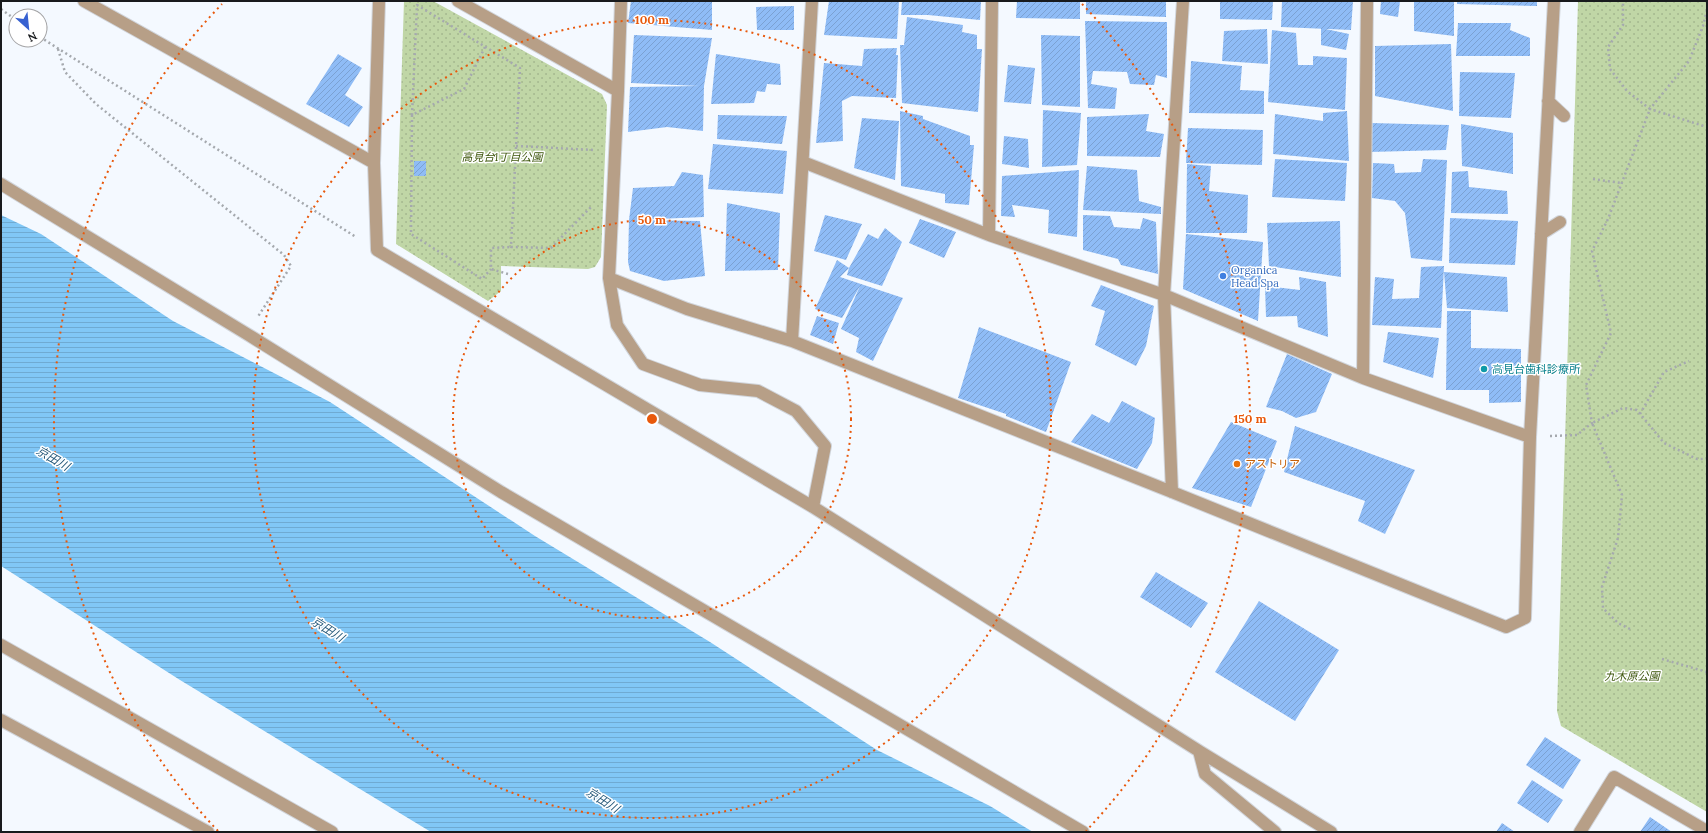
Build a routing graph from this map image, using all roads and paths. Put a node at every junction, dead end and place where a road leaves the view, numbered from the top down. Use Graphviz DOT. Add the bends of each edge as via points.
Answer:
graph roads {
  1 [pos="84,1"];
  2 [pos="379,1"];
  3 [pos="458,1"];
  4 [pos="621,1"];
  5 [pos="812,1"];
  6 [pos="992,1"];
  7 [pos="1183,1"];
  8 [pos="1367,1"];
  9 [pos="1554,1"];
  10 [pos="1623,1"];
  11 [pos="1707,10"];
  12 [pos="48,43"];
  13 [pos="485,46"];
  14 [pos="58,50"];
  15 [pos="618,91"];
  16 [pos="1548,101"];
  17 [pos="1650,109"];
  18 [pos="412,114"];
  19 [pos="1564,116"];
  20 [pos="1707,127"];
  21 [pos="516,146"];
  22 [pos="595,158"];
  23 [pos="803,162"];
  24 [pos="374,163"];
  25 [pos="1593,179"];
  26 [pos="1,184"];
  27 [pos="1621,184"];
  28 [pos="592,201"];
  29 [pos="1560,222"];
  30 [pos="1541,234"];
  31 [pos="989,235"];
  32 [pos="511,247"];
  33 [pos="377,250"];
  34 [pos="491,269"];
  35 [pos="508,274"];
  36 [pos="609,278"];
  37 [pos="1164,295"];
  38 [pos="247,334"];
  39 [pos="792,341"];
  40 [pos="1689,362"];
  41 [pos="1363,378"];
  42 [pos="1640,414"];
  43 [pos="1592,423"];
  44 [pos="1530,437"];
  45 [pos="1707,459"];
  46 [pos="1172,492"];
  47 [pos="813,507"];
  48 [pos="1630,629"];
  49 [pos="1,645"];
  50 [pos="1662,659"];
  51 [pos="1707,672"];
  52 [pos="1,720"];
  53 [pos="1199,751"];
  54 [pos="1707,831"];
  55 [pos="208,832"];
  56 [pos="332,832"];
  57 [pos="1083,832"];
  58 [pos="1276,832"];
  59 [pos="1331,832"];
  60 [pos="1580,832"];
  1 -- 24 [label="street"];
  2 -- 24 [label="street"];
  3 -- 15 [label="street"];
  4 -- 15 [label="street"];
  5 -- 23 [label="street"];
  6 -- 31 [label="street"];
  7 -- 37 [label="street"];
  8 -- 41 [label="street"];
  9 -- 16 [label="street"];
  10 -- 17 [label="path" via="1623,25 1608,47 1610,69 1627,91"];
  11 -- 17 [label="path" via="1689,61"];
  12 -- 14 [label="path"];
  13 -- 18 [label="path" via="464,88"];
  13 -- 18 [label="path" via="417,6"];
  13 -- 21 [label="path" via="520,68"];
  14 -- 33 [label="path"];
  14 -- 38 [label="path" via="65,72 96,104 284,255 291,266"];
  15 -- 36 [label="street"];
  16 -- 19 [label="street"];
  16 -- 30 [label="street"];
  17 -- 20 [label="path"];
  17 -- 27 [label="path"];
  18 -- 34 [label="path" via="411,234 482,279"];
  21 -- 22 [label="path" via="596,150"];
  21 -- 32 [label="path"];
  23 -- 31 [label="street"];
  23 -- 39 [label="street"];
  24 -- 33 [label="street"];
  25 -- 27 [label="path"];
  26 -- 38 [label="street"];
  27 -- 43 [label="path" via="1608,220 1592,252 1611,333 1586,385"];
  28 -- 32 [label="path" via="591,208 551,248"];
  29 -- 30 [label="street"];
  30 -- 44 [label="street"];
  31 -- 37 [label="street"];
  32 -- 34 [label="path" via="491,248"];
  33 -- 47 [label="street"];
  34 -- 35 [label="path"];
  36 -- 39 [label="street" via="687,309"];
  36 -- 47 [label="street" via="617,325 643,364 700,385 758,391 796,411 825,446"];
  37 -- 41 [label="street"];
  37 -- 46 [label="street"];
  38 -- 57 [label="street" via="501,492"];
  39 -- 46 [label="street"];
  40 -- 42 [label="path" via="1664,372"];
  41 -- 44 [label="street"];
  42 -- 43 [label="path" via="1637,410 1623,408"];
  42 -- 45 [label="path" via="1664,443 1697,459"];
  43 -- 44 [label="path" via="1577,435"];
  43 -- 48 [label="path" via="1622,495 1618,538 1602,587 1603,608 1618,623"];
  44 -- 46 [label="street" via="1525,618 1506,627"];
  47 -- 53 [label="street"];
  49 -- 56 [label="street"];
  50 -- 51 [label="path"];
  52 -- 55 [label="street"];
  53 -- 58 [label="street" via="1205,774"];
  53 -- 59 [label="street"];
  54 -- 60 [label="street" via="1614,777"];
}
